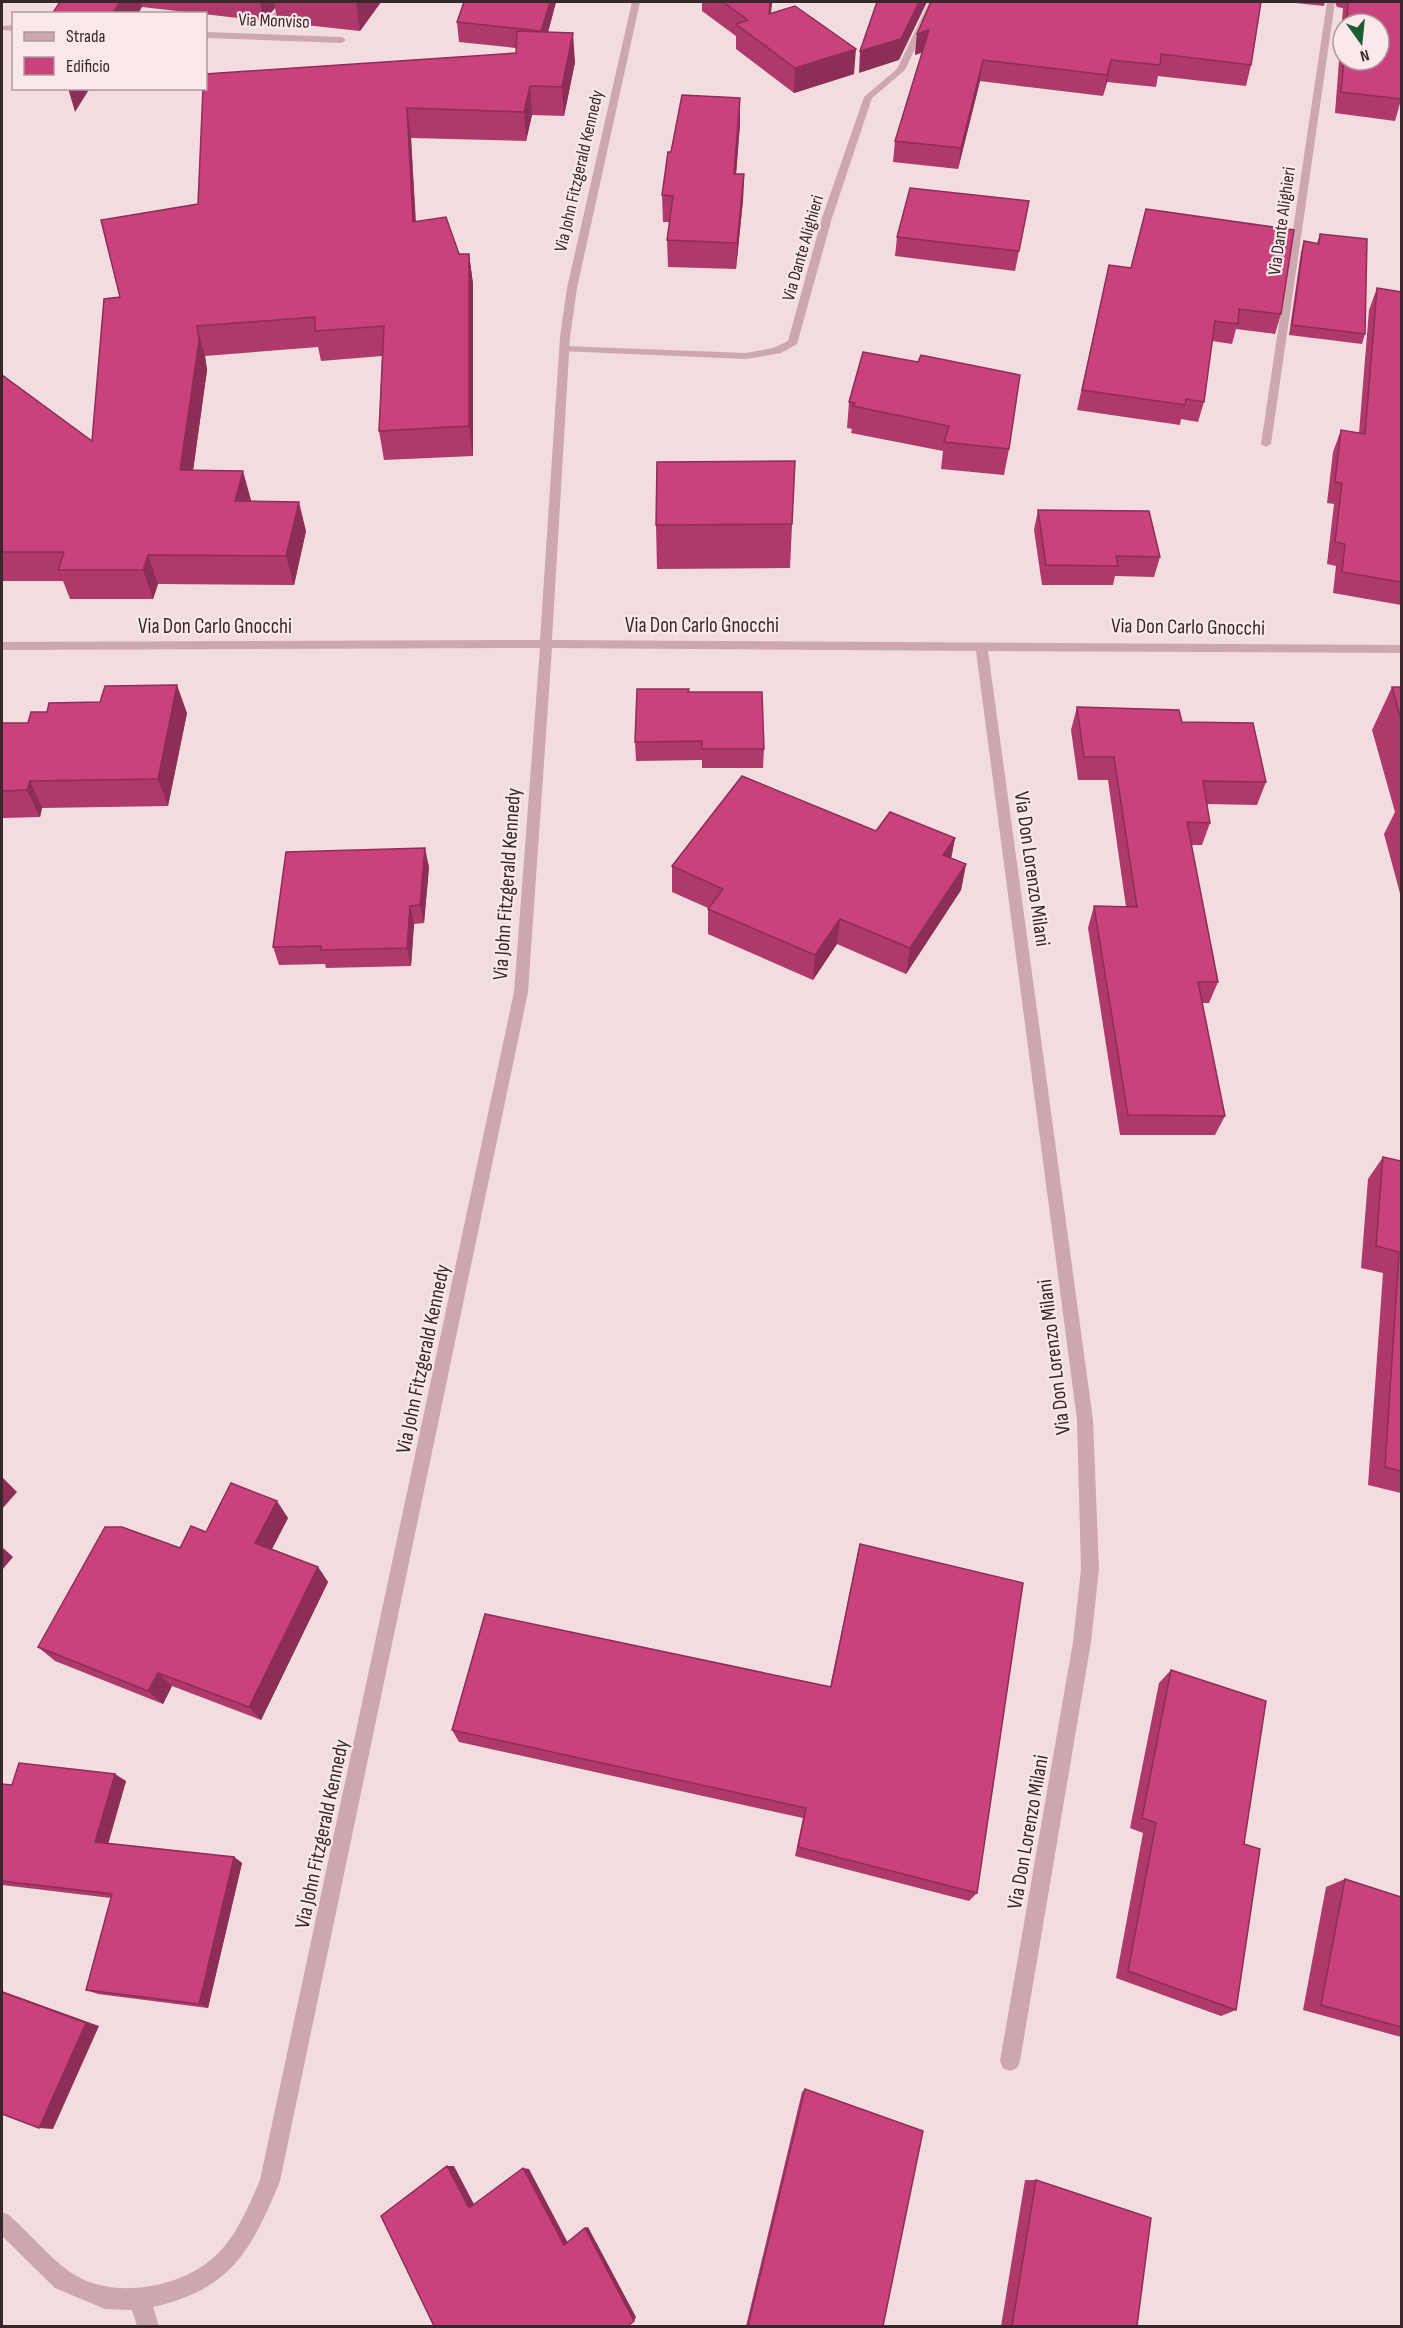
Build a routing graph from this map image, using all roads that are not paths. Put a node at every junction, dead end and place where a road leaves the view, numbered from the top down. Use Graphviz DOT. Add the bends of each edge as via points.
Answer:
graph roads {
  1 [pos="288,2"];
  2 [pos="636,2"];
  3 [pos="933,2"];
  4 [pos="1331,2"];
  5 [pos="268,25"];
  6 [pos="207,35"];
  7 [pos="342,40"];
  8 [pos="564,349"];
  9 [pos="1266,444"];
  10 [pos="545,644"];
  11 [pos="2,646"];
  12 [pos="981,646"];
  13 [pos="1401,649"];
  14 [pos="1010,2061"];
  15 [pos="2,2222"];
  16 [pos="140,2299"];
  17 [pos="148,2326"];
  1 -- 5 [label="street"];
  2 -- 8 [label="street, Via John Fitzgerald Kennedy" via="572,288"];
  3 -- 8 [label="street, Via Dante Alighieri" via="901,70 868,97 826,218 793,342 774,352 746,356"];
  4 -- 9 [label="street, Via Dante Alighieri"];
  6 -- 7 [label="street, Via Monviso"];
  8 -- 10 [label="street, Via John Fitzgerald Kennedy"];
  10 -- 11 [label="street, Via Don Carlo Gnocchi"];
  10 -- 12 [label="street, Via Don Carlo Gnocchi"];
  10 -- 16 [label="street, Via John Fitzgerald Kennedy" via="517,1013 270,2181 249,2229 220,2266 179,2290"];
  12 -- 13 [label="street, Via Don Carlo Gnocchi"];
  12 -- 14 [label="street, Via Don Lorenzo Milani" via="1085,1420 1090,1569 1082,1642"];
  15 -- 16 [label="street, Via John Fitzgerald Kennedy" via="63,2280 105,2298"];
  16 -- 17 [label="street"];
}
